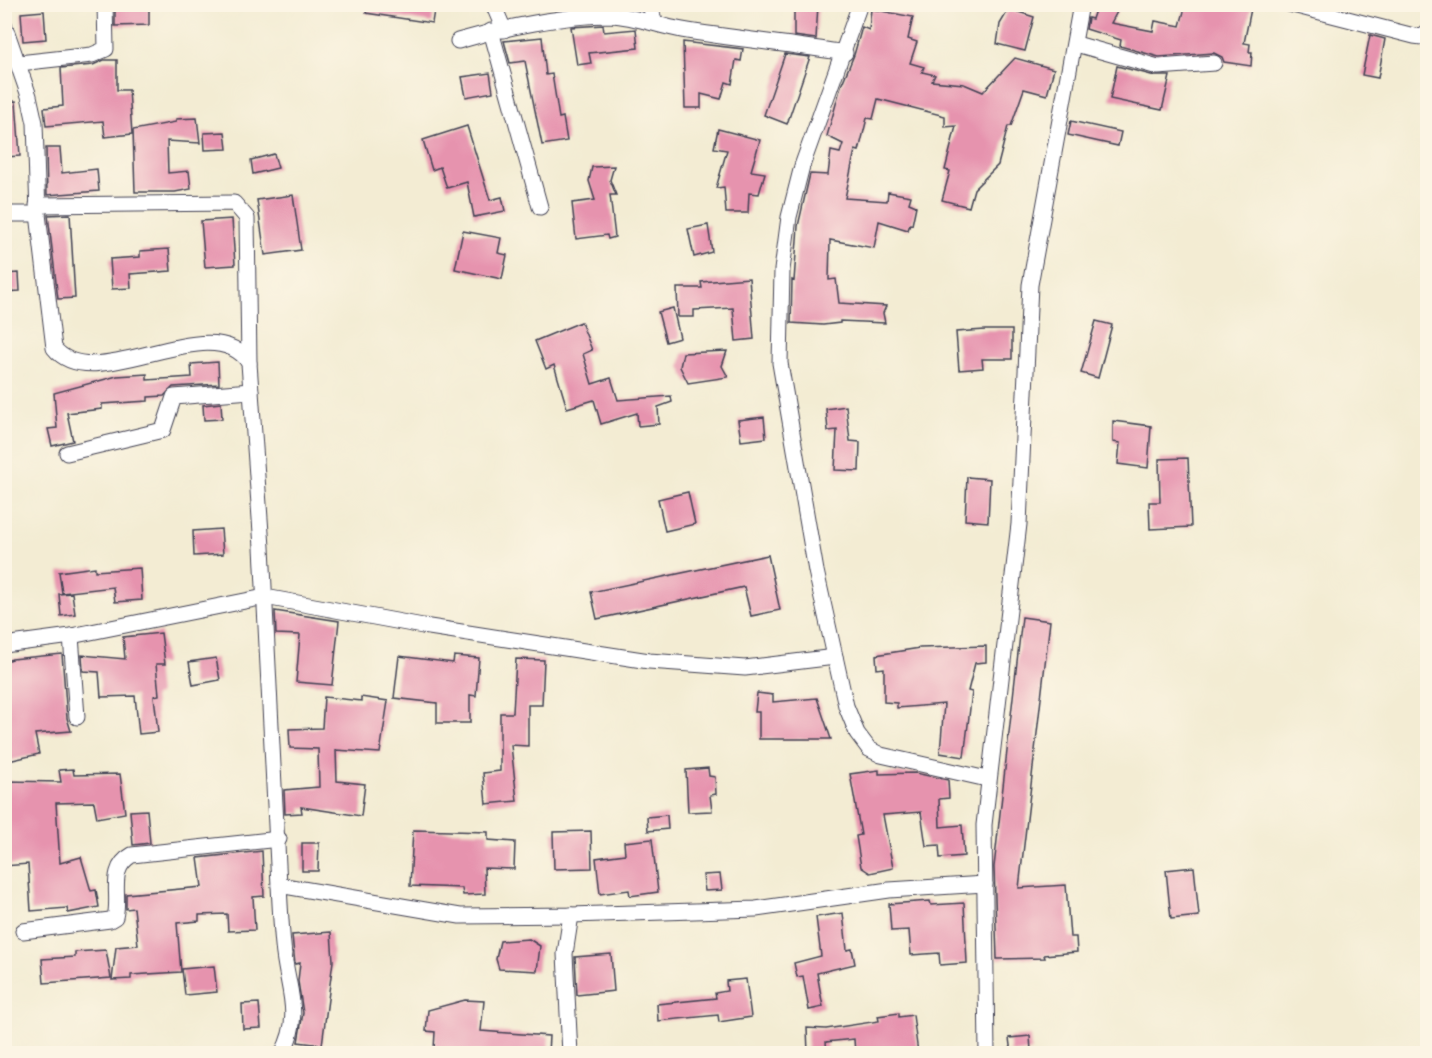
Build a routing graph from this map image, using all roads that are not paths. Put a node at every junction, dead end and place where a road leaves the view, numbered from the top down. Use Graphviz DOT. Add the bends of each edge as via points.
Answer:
graph roads {
  1 [pos="105,4"];
  2 [pos="493,4"];
  3 [pos="650,4"];
  4 [pos="860,4"];
  5 [pos="1081,4"];
  6 [pos="1289,4"];
  7 [pos="654,21"];
  8 [pos="4,24"];
  9 [pos="498,30"];
  10 [pos="1428,32"];
  11 [pos="458,41"];
  12 [pos="1076,44"];
  13 [pos="845,53"];
  14 [pos="19,63"];
  15 [pos="1214,63"];
  16 [pos="540,207"];
  17 [pos="37,209"];
  18 [pos="4,214"];
  19 [pos="249,363"];
  20 [pos="251,391"];
  21 [pos="67,453"];
  22 [pos="265,597"];
  23 [pos="71,636"];
  24 [pos="4,645"];
  25 [pos="835,657"];
  26 [pos="77,717"];
  27 [pos="987,779"];
  28 [pos="279,839"];
  29 [pos="985,884"];
  30 [pos="279,885"];
  31 [pos="571,915"];
  32 [pos="23,931"];
  33 [pos="282,1053"];
  34 [pos="570,1053"];
  35 [pos="987,1053"];
  1 -- 14 [label="street" via="106,49 92,55"];
  2 -- 9 [label="street"];
  3 -- 7 [label="street"];
  4 -- 13 [label="street"];
  5 -- 12 [label="street"];
  6 -- 10 [label="street" via="1414,36 1422,37"];
  7 -- 9 [label="street" via="587,16"];
  7 -- 13 [label="street" via="680,30"];
  8 -- 14 [label="street"];
  9 -- 11 [label="street"];
  9 -- 16 [label="street"];
  12 -- 15 [label="street" via="1158,67"];
  12 -- 27 [label="street" via="1030,285 1019,524"];
  13 -- 25 [label="street" via="802,166 789,217 780,310 780,363"];
  14 -- 17 [label="street" via="35,123"];
  17 -- 18 [label="street"];
  17 -- 19 [label="street" via="51,339 58,354 75,363 94,364 202,342 233,347"];
  17 -- 19 [label="street" via="234,203 246,218"];
  19 -- 20 [label="street"];
  20 -- 21 [label="street" via="174,397 163,430"];
  20 -- 22 [label="street"];
  22 -- 23 [label="street"];
  22 -- 25 [label="street" via="659,662 746,668"];
  22 -- 28 [label="street"];
  23 -- 24 [label="street"];
  23 -- 26 [label="street"];
  25 -- 27 [label="street" via="846,706 856,733 869,749"];
  27 -- 29 [label="street"];
  28 -- 30 [label="street"];
  28 -- 32 [label="street" via="132,855 116,872 115,917"];
  29 -- 31 [label="street" via="890,890 756,909"];
  29 -- 35 [label="street"];
  30 -- 31 [label="street" via="460,916"];
  30 -- 33 [label="street" via="283,946 294,1009 291,1036"];
  31 -- 34 [label="street" via="565,954"];
}
